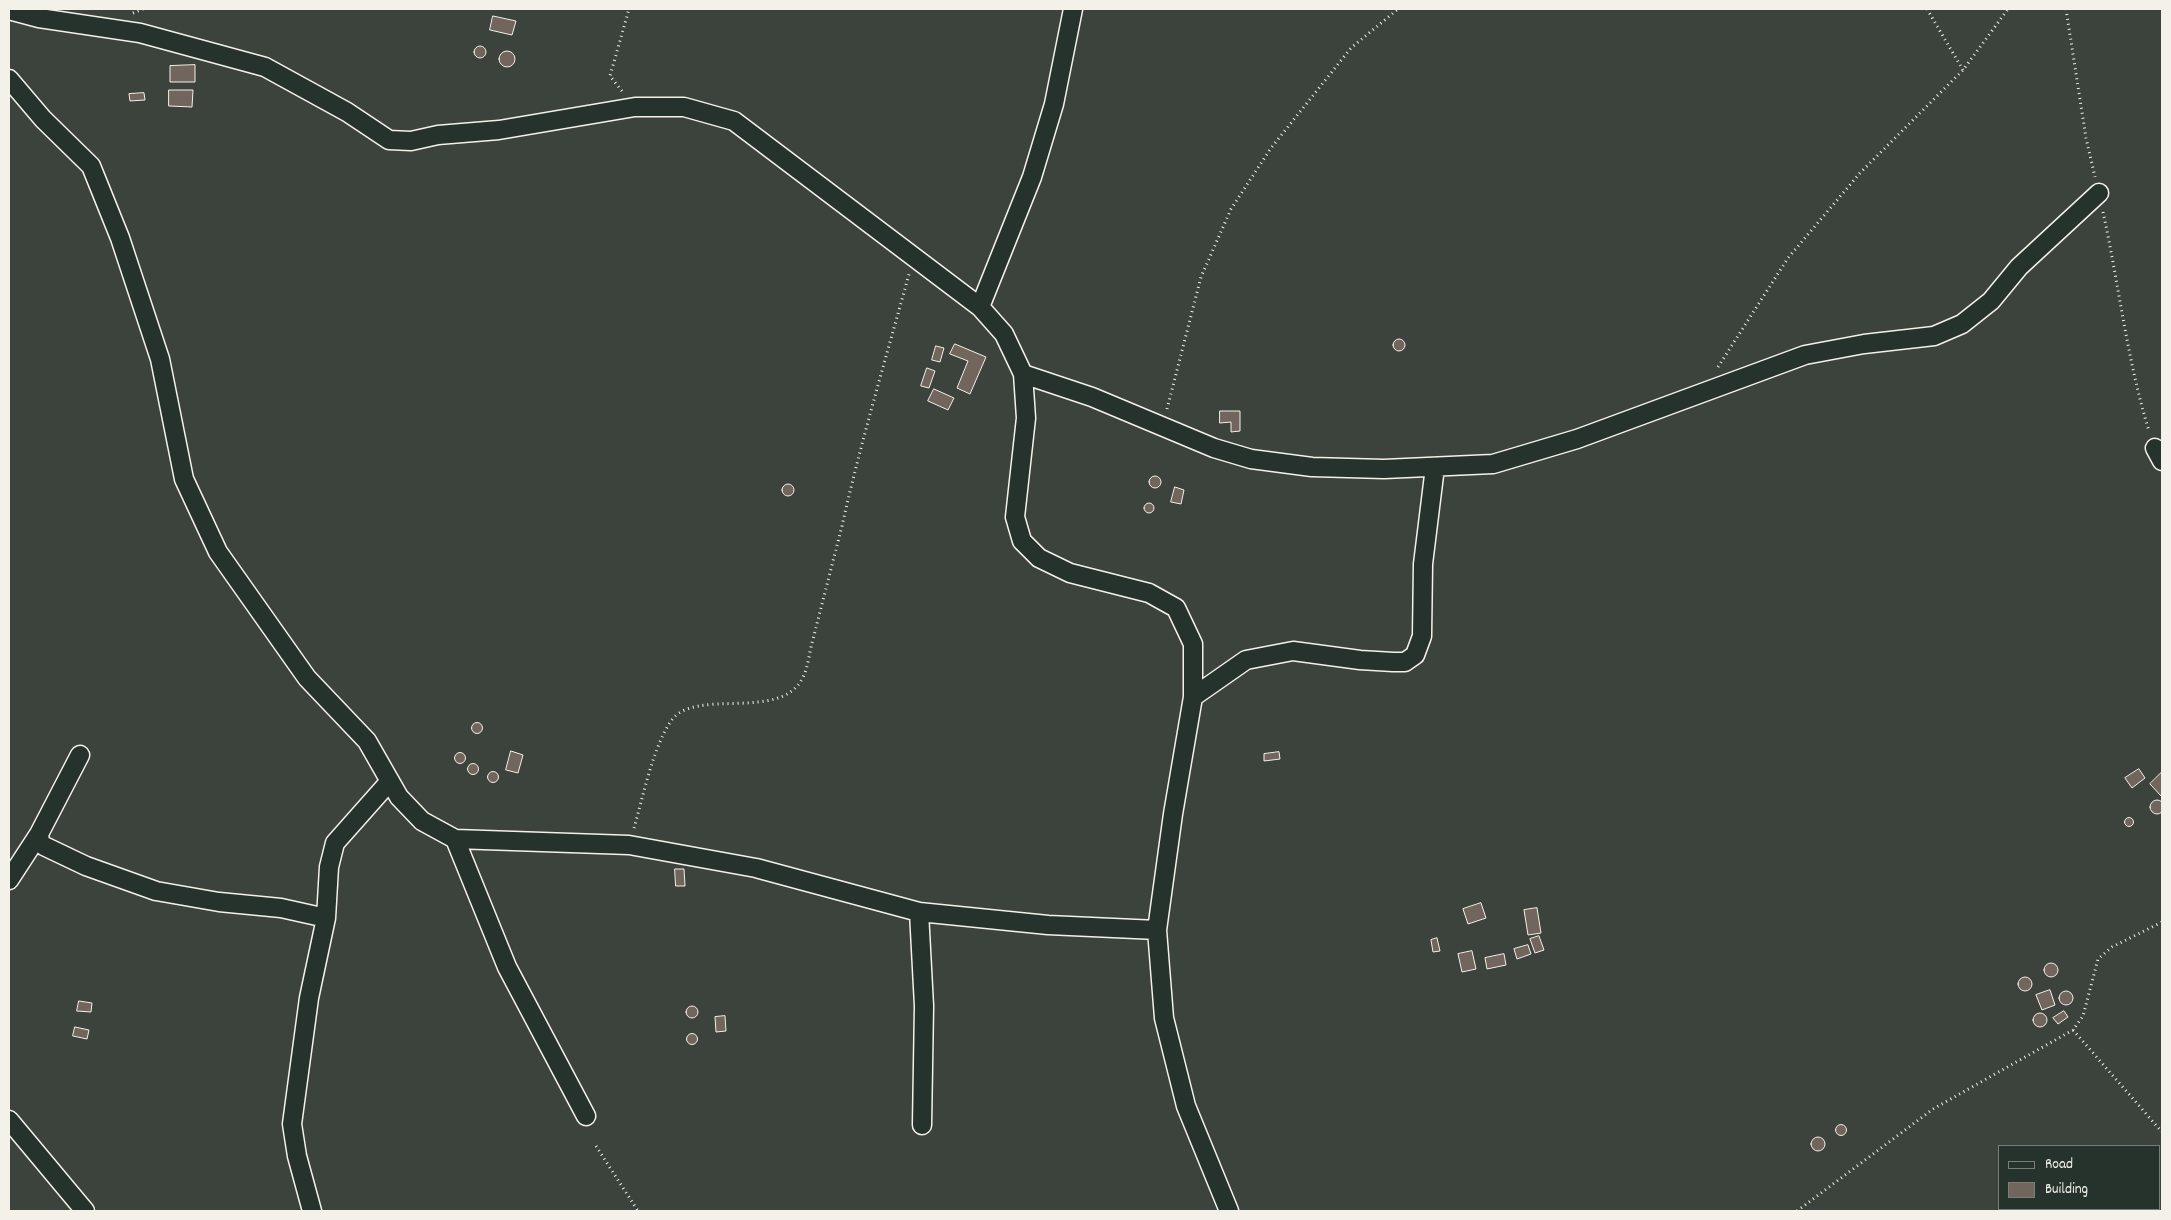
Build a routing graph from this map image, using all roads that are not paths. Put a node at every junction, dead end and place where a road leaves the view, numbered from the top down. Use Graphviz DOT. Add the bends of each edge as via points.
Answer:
graph roads {
  1 [pos="1073,9"];
  2 [pos="9,10"];
  3 [pos="9,79"];
  4 [pos="2099,194"];
  5 [pos="980,307"];
  6 [pos="1023,374"];
  7 [pos="1435,467"];
  8 [pos="1193,697"];
  9 [pos="80,755"];
  10 [pos="390,781"];
  11 [pos="38,834"];
  12 [pos="455,839"];
  13 [pos="9,880"];
  14 [pos="919,912"];
  15 [pos="326,918"];
  16 [pos="1157,930"];
  17 [pos="586,1116"];
  18 [pos="9,1120"];
  19 [pos="922,1125"];
  20 [pos="85,1211"];
  21 [pos="312,1211"];
  22 [pos="1229,1211"];
  1 -- 5 [label="street" via="1054,104 1032,177"];
  2 -- 5 [label="street" via="39,18 140,32 265,67 347,112 389,140 410,141 438,135 499,130 635,107 684,107 734,121"];
  3 -- 10 [label="street" via="43,119 91,166 120,238 160,359 184,479 218,552 307,678 367,741"];
  4 -- 7 [label="street" via="2019,267 1991,301 1962,324 1934,336 1806,355 1577,439 1493,464"];
  5 -- 6 [label="street" via="1004,334"];
  6 -- 7 [label="street" via="1092,397 1214,448 1251,459 1312,467"];
  6 -- 8 [label="street" via="1026,418 1015,517 1022,541 1038,558 1070,573 1150,593 1176,608 1193,644"];
  7 -- 8 [label="street" via="1423,564 1422,636 1416,655 1405,662 1394,662 1293,651 1246,660"];
  8 -- 16 [label="street"];
  9 -- 11 [label="street"];
  10 -- 12 [label="street" via="399,797 422,821"];
  10 -- 15 [label="street" via="336,843 329,866"];
  11 -- 13 [label="street"];
  11 -- 15 [label="street" via="44,846 63,857 156,891 218,902 281,908"];
  12 -- 14 [label="street" via="629,845 756,868"];
  12 -- 17 [label="street" via="507,967"];
  14 -- 16 [label="street" via="1048,925"];
  14 -- 19 [label="street" via="924,1006"];
  15 -- 21 [label="street" via="309,998 292,1124"];
  16 -- 22 [label="street" via="1164,1018 1186,1106"];
  18 -- 20 [label="street"];
}
